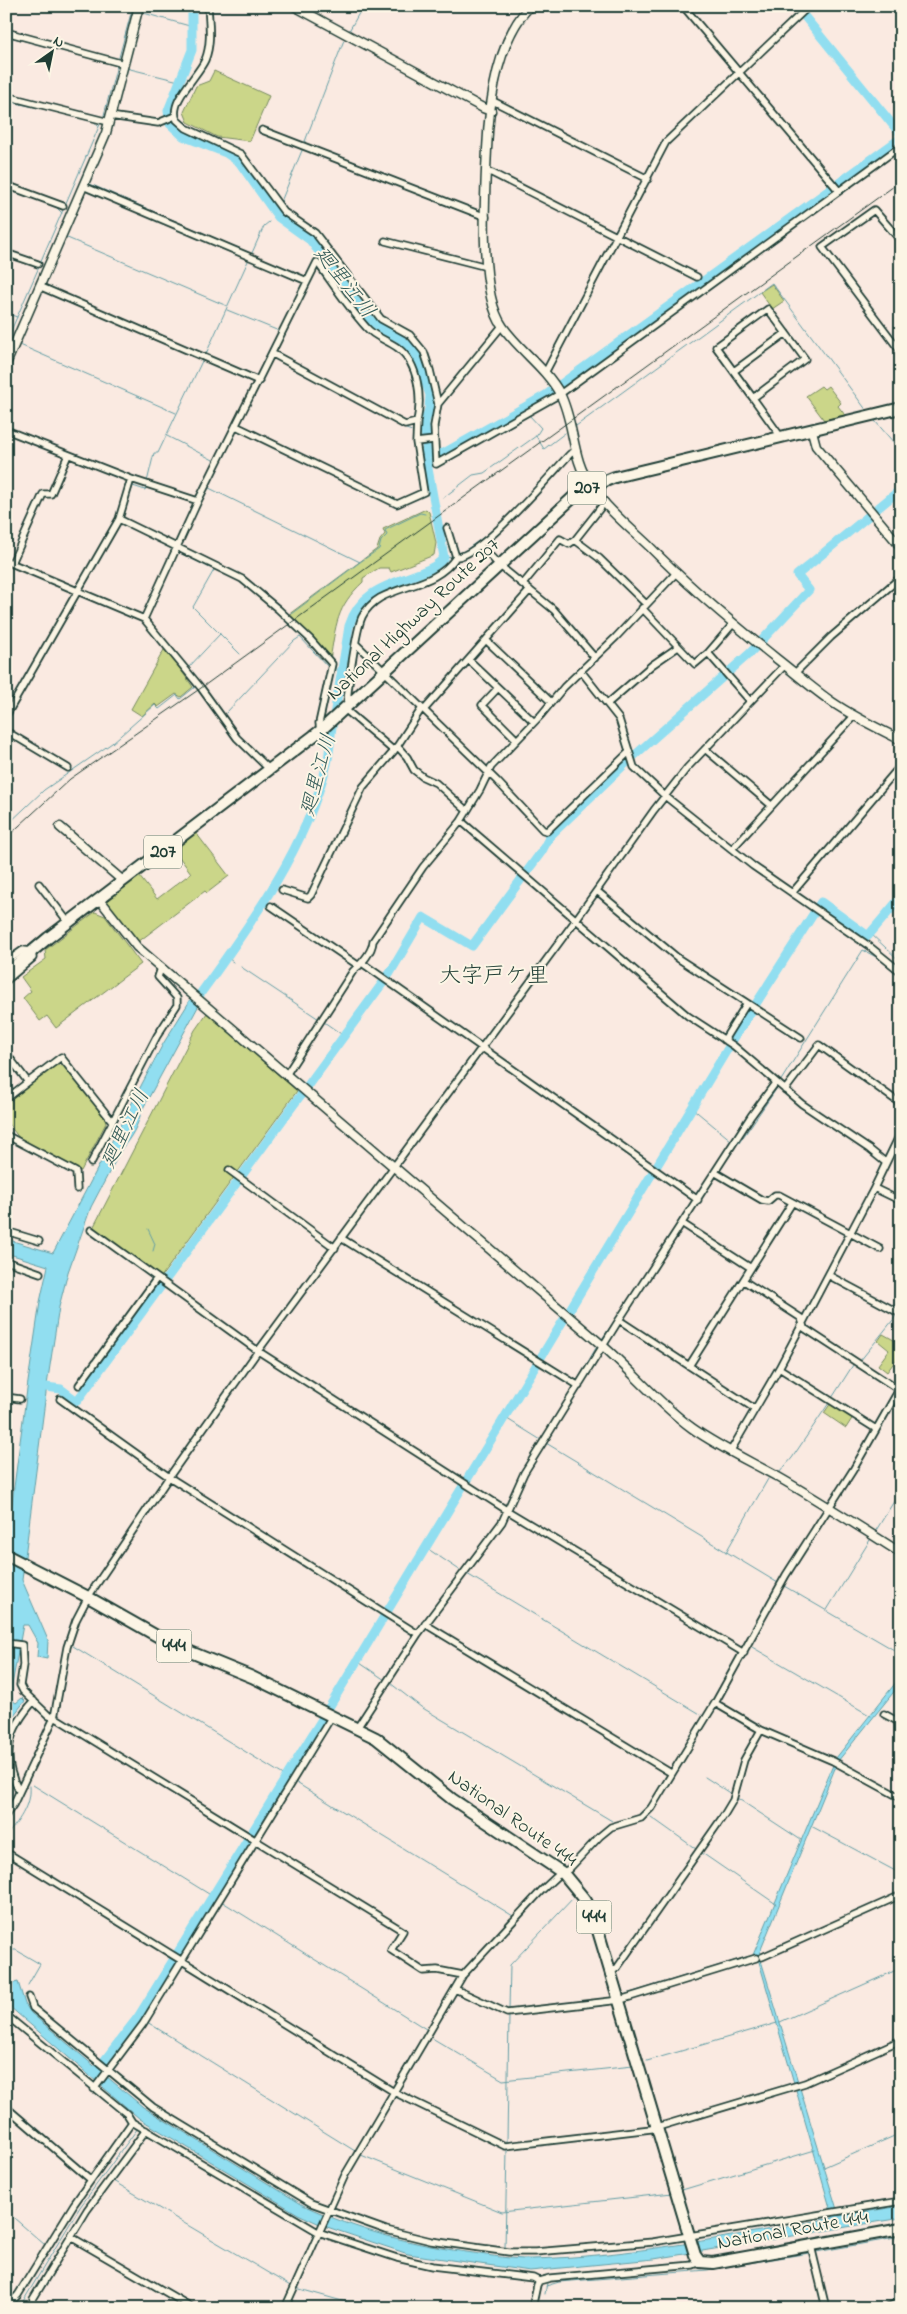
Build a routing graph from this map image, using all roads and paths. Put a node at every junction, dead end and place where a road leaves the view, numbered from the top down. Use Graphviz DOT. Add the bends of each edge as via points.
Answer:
graph roads {
  1 [pos="208,6"];
  2 [pos="294,6"];
  3 [pos="530,6"];
  4 [pos="683,6"];
  5 [pos="807,8"];
  6 [pos="138,10"];
  7 [pos="6,32"];
  8 [pos="121,64"];
  9 [pos="739,73"];
  10 [pos="6,96"];
  11 [pos="493,101"];
  12 [pos="491,111"];
  13 [pos="175,116"];
  14 [pos="106,120"];
  15 [pos="262,130"];
  16 [pos="901,146"];
  17 [pos="486,172"];
  18 [pos="648,178"];
  19 [pos="6,185"];
  20 [pos="83,186"];
  21 [pos="839,191"];
  22 [pos="63,206"];
  23 [pos="486,217"];
  24 [pos="618,237"];
  25 [pos="385,240"];
  26 [pos="901,241"];
  27 [pos="6,253"];
  28 [pos="38,264"];
  29 [pos="487,267"];
  30 [pos="697,277"];
  31 [pos="307,281"];
  32 [pos="39,286"];
  33 [pos="502,326"];
  34 [pos="786,333"];
  35 [pos="901,352"];
  36 [pos="272,356"];
  37 [pos="6,364"];
  38 [pos="734,372"];
  39 [pos="545,373"];
  40 [pos="259,381"];
  41 [pos="560,394"];
  42 [pos="752,398"];
  43 [pos="438,404"];
  44 [pos="901,408"];
  45 [pos="417,422"];
  46 [pos="236,426"];
  47 [pos="6,430"];
  48 [pos="812,431"];
  49 [pos="780,437"];
  50 [pos="434,440"];
  51 [pos="416,442"];
  52 [pos="576,451"];
  53 [pos="68,455"];
  54 [pos="131,479"];
  55 [pos="590,486"];
  56 [pos="198,501"];
  57 [pos="605,502"];
  58 [pos="121,520"];
  59 [pos="447,528"];
  60 [pos="574,540"];
  61 [pos="480,545"];
  62 [pos="901,547"];
  63 [pos="176,550"];
  64 [pos="456,555"];
  65 [pos="9,562"];
  66 [pos="499,565"];
  67 [pos="676,573"];
  68 [pos="901,577"];
  69 [pos="523,584"];
  70 [pos="530,590"];
  71 [pos="78,591"];
  72 [pos="644,606"];
  73 [pos="144,620"];
  74 [pos="733,624"];
  75 [pos="487,641"];
  76 [pos="356,644"];
  77 [pos="678,647"];
  78 [pos="708,653"];
  79 [pos="595,658"];
  80 [pos="468,660"];
  81 [pos="785,665"];
  82 [pos="581,671"];
  83 [pos="384,672"];
  84 [pos="795,673"];
  85 [pos="498,688"];
  86 [pos="551,702"];
  87 [pos="750,702"];
  88 [pos="607,704"];
  89 [pos="347,706"];
  90 [pos="423,709"];
  91 [pos="6,716"];
  92 [pos="854,716"];
  93 [pos="534,722"];
  94 [pos="6,731"];
  95 [pos="320,731"];
  96 [pos="517,740"];
  97 [pos="901,740"];
  98 [pos="396,748"];
  99 [pos="705,749"];
  100 [pos="630,757"];
  101 [pos="901,765"];
  102 [pos="68,768"];
  103 [pos="270,770"];
  104 [pos="487,773"];
  105 [pos="666,796"];
  106 [pos="771,805"];
  107 [pos="466,810"];
  108 [pos="461,821"];
  109 [pos="60,827"];
  110 [pos="732,849"];
  111 [pos="123,881"];
  112 [pos="39,884"];
  113 [pos="282,890"];
  114 [pos="597,891"];
  115 [pos="792,893"];
  116 [pos="100,900"];
  117 [pos="272,906"];
  118 [pos="576,921"];
  119 [pos="69,923"];
  120 [pos="32,951"];
  121 [pos="6,962"];
  122 [pos="360,965"];
  123 [pos="161,968"];
  124 [pos="901,972"];
  125 [pos="6,973"];
  126 [pos="6,981"];
  127 [pos="751,1006"];
  128 [pos="801,1038"];
  129 [pos="725,1041"];
  130 [pos="482,1047"];
  131 [pos="6,1053"];
  132 [pos="286,1075"];
  133 [pos="28,1082"];
  134 [pos="776,1082"];
  135 [pos="785,1090"];
  136 [pos="6,1099"];
  137 [pos="901,1104"];
  138 [pos="112,1121"];
  139 [pos="901,1132"];
  140 [pos="6,1135"];
  141 [pos="885,1162"];
  142 [pos="91,1163"];
  143 [pos="393,1166"];
  144 [pos="229,1170"];
  145 [pos="716,1173"];
  146 [pos="874,1188"];
  147 [pos="78,1189"];
  148 [pos="698,1200"];
  149 [pos="901,1200"];
  150 [pos="792,1203"];
  151 [pos="683,1224"];
  152 [pos="90,1230"];
  153 [pos="6,1231"];
  154 [pos="850,1234"];
  155 [pos="341,1238"];
  156 [pos="39,1241"];
  157 [pos="335,1248"];
  158 [pos="880,1249"];
  159 [pos="6,1261"];
  160 [pos="751,1268"];
  161 [pos="40,1273"];
  162 [pos="828,1275"];
  163 [pos="161,1281"];
  164 [pos="744,1281"];
  165 [pos="901,1314"];
  166 [pos="619,1320"];
  167 [pos="802,1323"];
  168 [pos="603,1346"];
  169 [pos="258,1351"];
  170 [pos="689,1366"];
  171 [pos="779,1368"];
  172 [pos="79,1385"];
  173 [pos="579,1386"];
  174 [pos="900,1388"];
  175 [pos="6,1396"];
  176 [pos="20,1399"];
  177 [pos="60,1399"];
  178 [pos="755,1409"];
  179 [pos="876,1429"];
  180 [pos="730,1452"];
  181 [pos="169,1477"];
  182 [pos="829,1508"];
  183 [pos="508,1510"];
  184 [pos="901,1553"];
  185 [pos="6,1555"];
  186 [pos="88,1597"];
  187 [pos="425,1624"];
  188 [pos="418,1634"];
  189 [pos="6,1642"];
  190 [pos="744,1653"];
  191 [pos="34,1701"];
  192 [pos="715,1703"];
  193 [pos="328,1714"];
  194 [pos="884,1714"];
  195 [pos="54,1718"];
  196 [pos="901,1723"];
  197 [pos="357,1728"];
  198 [pos="761,1730"];
  199 [pos="671,1773"];
  200 [pos="19,1791"];
  201 [pos="901,1798"];
  202 [pos="8,1814"];
  203 [pos="6,1822"];
  204 [pos="254,1839"];
  205 [pos="6,1852"];
  206 [pos="564,1873"];
  207 [pos="901,1895"];
  208 [pos="181,1960"];
  209 [pos="612,1972"];
  210 [pos="463,1975"];
  211 [pos="455,1989"];
  212 [pos="29,1997"];
  213 [pos="620,2000"];
  214 [pos="6,2015"];
  215 [pos="901,2040"];
  216 [pos="107,2071"];
  217 [pos="95,2088"];
  218 [pos="394,2092"];
  219 [pos="6,2107"];
  220 [pos="134,2122"];
  221 [pos="657,2127"];
  222 [pos="145,2129"];
  223 [pos="91,2180"];
  224 [pos="901,2200"];
  225 [pos="327,2211"];
  226 [pos="901,2229"];
  227 [pos="319,2230"];
  228 [pos="71,2237"];
  229 [pos="691,2239"];
  230 [pos="811,2246"];
  231 [pos="698,2258"];
  232 [pos="540,2281"];
  233 [pos="901,2302"];
  234 [pos="6,2306"];
  235 [pos="32,2308"];
  236 [pos="193,2308"];
  237 [pos="285,2308"];
  238 [pos="532,2308"];
  239 [pos="826,2308"];
  240 [pos="885,2308"];
  1 -- 13 [label="street" via="209,48 206,59 178,100"];
  2 -- 12 [label="street"];
  3 -- 11 [label="street" via="504,44"];
  4 -- 9 [label="street"];
  5 -- 9 [label="street"];
  6 -- 8 [label="street"];
  7 -- 8 [label="street"];
  8 -- 14 [label="street"];
  9 -- 18 [label="street" via="666,142"];
  9 -- 21 [label="street"];
  10 -- 14 [label="street"];
  11 -- 12 [label="street"];
  11 -- 18 [label="street"];
  12 -- 17 [label="street"];
  13 -- 14 [label="street" via="162,122"];
  13 -- 43 [label="street" via="186,128 241,154 278,205 291,218 316,233 381,319 410,335 424,352"];
  14 -- 20 [label="street"];
  15 -- 23 [label="street"];
  16 -- 21 [label="street"];
  17 -- 23 [label="street"];
  17 -- 24 [label="street"];
  18 -- 24 [label="street"];
  19 -- 22 [label="street"];
  20 -- 31 [label="street"];
  20 -- 32 [label="street"];
  21 -- 41 [label="street"];
  23 -- 29 [label="street"];
  24 -- 30 [label="street"];
  24 -- 39 [label="street"];
  25 -- 29 [label="street"];
  26 -- 35 [label="street" via="874,210 822,247"];
  27 -- 28 [label="street"];
  29 -- 33 [label="street" via="493,307"];
  31 -- 36 [label="street"];
  31 -- 45 [label="street" via="317,262 366,328 406,356 420,393"];
  32 -- 37 [label="street"];
  32 -- 40 [label="street"];
  33 -- 39 [label="street"];
  33 -- 43 [label="street"];
  34 -- 38 [label="street"];
  34 -- 38 [label="street" via="768,308 716,346"];
  34 -- 42 [label="street" via="805,359"];
  36 -- 40 [label="street"];
  36 -- 45 [label="street" via="405,425"];
  38 -- 42 [label="street"];
  39 -- 41 [label="street"];
  40 -- 46 [label="street"];
  41 -- 50 [label="street" via="436,464"];
  41 -- 52 [label="street"];
  42 -- 49 [label="street"];
  43 -- 50 [label="street"];
  44 -- 48 [label="highway, National Highway Route 207 / 207"];
  45 -- 51 [label="street"];
  46 -- 51 [label="street" via="396,504 424,492"];
  46 -- 56 [label="street"];
  47 -- 53 [label="street"];
  48 -- 49 [label="highway, National Highway Route 207 / 207"];
  48 -- 62 [label="street" via="816,446"];
  49 -- 55 [label="highway, National Highway Route 207 / 207"];
  50 -- 51 [label="street"];
  52 -- 55 [label="street"];
  52 -- 61 [label="street"];
  53 -- 54 [label="street"];
  53 -- 65 [label="street" via="51,494 44,494"];
  54 -- 56 [label="street"];
  54 -- 58 [label="street"];
  55 -- 57 [label="street"];
  55 -- 66 [label="highway, National Highway Route 207 / 207" via="579,492"];
  56 -- 63 [label="street"];
  57 -- 60 [label="street"];
  57 -- 67 [label="street"];
  58 -- 63 [label="street"];
  58 -- 71 [label="street"];
  59 -- 64 [label="street"];
  60 -- 69 [label="street" via="569,544 560,539"];
  60 -- 72 [label="street" via="599,558"];
  61 -- 64 [label="street" via="462,557"];
  61 -- 66 [label="street"];
  63 -- 73 [label="street"];
  63 -- 95 [label="street" via="246,581 310,639 331,668"];
  64 -- 76 [label="street" via="437,576 380,598 371,605 361,619"];
  65 -- 71 [label="street"];
  66 -- 69 [label="street"];
  66 -- 83 [label="highway, National Highway Route 207 / 207"];
  67 -- 72 [label="street"];
  67 -- 74 [label="street"];
  68 -- 84 [label="street"];
  69 -- 70 [label="street"];
  70 -- 75 [label="street"];
  70 -- 79 [label="street" via="554,610"];
  71 -- 73 [label="street"];
  71 -- 91 [label="street"];
  72 -- 77 [label="street"];
  72 -- 79 [label="street"];
  73 -- 103 [label="street" via="201,688 237,738"];
  74 -- 78 [label="street"];
  74 -- 81 [label="street"];
  75 -- 80 [label="street"];
  75 -- 86 [label="street"];
  76 -- 83 [label="street"];
  76 -- 89 [label="street"];
  77 -- 78 [label="street" via="695,664"];
  77 -- 88 [label="street"];
  78 -- 87 [label="street"];
  79 -- 82 [label="street"];
  80 -- 85 [label="street"];
  80 -- 90 [label="street"];
  81 -- 84 [label="street"];
  81 -- 87 [label="street"];
  82 -- 86 [label="street"];
  82 -- 88 [label="street"];
  83 -- 89 [label="highway, National Highway Route 207 / 207"];
  83 -- 90 [label="street"];
  84 -- 92 [label="street"];
  85 -- 93 [label="street"];
  85 -- 96 [label="street" via="482,705"];
  86 -- 93 [label="street"];
  87 -- 99 [label="street"];
  88 -- 100 [label="street" via="622,725"];
  89 -- 95 [label="highway, National Highway Route 207 / 207"];
  89 -- 98 [label="street" via="349,713"];
  90 -- 98 [label="street"];
  90 -- 104 [label="street"];
  92 -- 97 [label="street"];
  92 -- 106 [label="street"];
  93 -- 96 [label="street"];
  94 -- 102 [label="street"];
  95 -- 103 [label="highway, National Highway Route 207 / 207"];
  96 -- 104 [label="street"];
  98 -- 107 [label="street" via="407,757 414,770 436,783"];
  98 -- 113 [label="street" via="362,787 311,896 308,898"];
  99 -- 105 [label="street"];
  99 -- 106 [label="street"];
  100 -- 104 [label="street" via="547,831"];
  100 -- 105 [label="street" via="634,767"];
  101 -- 115 [label="street"];
  103 -- 111 [label="highway, National Highway Route 207 / 207"];
  104 -- 107 [label="street"];
  105 -- 110 [label="street"];
  105 -- 114 [label="street"];
  106 -- 110 [label="street"];
  107 -- 108 [label="street"];
  108 -- 118 [label="street"];
  108 -- 122 [label="street" via="423,867"];
  109 -- 111 [label="street"];
  110 -- 115 [label="street"];
  111 -- 116 [label="highway, National Highway Route 207 / 207"];
  112 -- 119 [label="street"];
  114 -- 118 [label="street"];
  114 -- 127 [label="street" via="679,959"];
  115 -- 124 [label="street"];
  116 -- 119 [label="highway, National Highway Route 207 / 207"];
  116 -- 123 [label="street" via="137,947"];
  117 -- 122 [label="street"];
  118 -- 129 [label="street" via="688,1016"];
  118 -- 130 [label="street"];
  119 -- 120 [label="highway, National Highway Route 207 / 207"];
  120 -- 121 [label="street" via="23,950"];
  120 -- 125 [label="highway, National Highway Route 207 / 207"];
  120 -- 126 [label="street" via="33,958"];
  122 -- 130 [label="street"];
  122 -- 132 [label="street"];
  123 -- 132 [label="street"];
  123 -- 138 [label="street" via="158,977 178,1001"];
  127 -- 128 [label="street"];
  127 -- 129 [label="street"];
  129 -- 134 [label="street"];
  130 -- 143 [label="street"];
  130 -- 148 [label="street"];
  131 -- 133 [label="street"];
  132 -- 143 [label="street"];
  133 -- 136 [label="street"];
  133 -- 138 [label="street" via="61,1057"];
  134 -- 135 [label="street"];
  134 -- 145 [label="street"];
  135 -- 137 [label="street" via="819,1045"];
  135 -- 141 [label="street"];
  138 -- 142 [label="street"];
  139 -- 141 [label="street"];
  140 -- 147 [label="street" via="76,1172"];
  141 -- 146 [label="street"];
  143 -- 155 [label="street"];
  143 -- 168 [label="street"];
  144 -- 157 [label="street"];
  145 -- 148 [label="street"];
  145 -- 150 [label="street" via="762,1200 768,1201 779,1195"];
  146 -- 149 [label="street"];
  146 -- 154 [label="street"];
  148 -- 151 [label="street"];
  150 -- 154 [label="street"];
  150 -- 160 [label="street"];
  151 -- 160 [label="street"];
  151 -- 166 [label="street"];
  152 -- 163 [label="street"];
  153 -- 156 [label="street"];
  154 -- 158 [label="street"];
  154 -- 162 [label="street"];
  155 -- 157 [label="street"];
  155 -- 173 [label="street"];
  157 -- 169 [label="street"];
  159 -- 161 [label="street"];
  160 -- 164 [label="street"];
  162 -- 165 [label="street"];
  162 -- 167 [label="street"];
  163 -- 169 [label="street"];
  163 -- 172 [label="street"];
  164 -- 167 [label="street" via="801,1318"];
  164 -- 170 [label="street"];
  166 -- 168 [label="street"];
  166 -- 170 [label="street"];
  167 -- 171 [label="street"];
  167 -- 174 [label="street" via="804,1328"];
  168 -- 173 [label="street"];
  168 -- 180 [label="street" via="633,1372 648,1391"];
  169 -- 181 [label="street"];
  169 -- 183 [label="street"];
  170 -- 178 [label="street"];
  171 -- 178 [label="street"];
  171 -- 179 [label="street"];
  173 -- 183 [label="street" via="524,1473"];
  174 -- 179 [label="street"];
  175 -- 176 [label="street"];
  177 -- 181 [label="street"];
  178 -- 180 [label="street"];
  179 -- 182 [label="street"];
  180 -- 182 [label="street"];
  181 -- 186 [label="street"];
  181 -- 188 [label="street"];
  182 -- 184 [label="street"];
  182 -- 190 [label="street" via="786,1575"];
  183 -- 187 [label="street"];
  183 -- 190 [label="street"];
  185 -- 186 [label="highway, National Route 444 / 444"];
  186 -- 193 [label="highway, National Route 444 / 444" via="171,1644 252,1677"];
  186 -- 195 [label="street" via="69,1640"];
  187 -- 188 [label="street"];
  187 -- 199 [label="street"];
  188 -- 197 [label="street"];
  189 -- 191 [label="street" via="22,1645 20,1685"];
  190 -- 192 [label="street"];
  191 -- 195 [label="street"];
  191 -- 200 [label="street" via="11,1735 10,1762"];
  192 -- 198 [label="street"];
  192 -- 199 [label="street"];
  193 -- 197 [label="highway, National Route 444 / 444"];
  193 -- 204 [label="street"];
  194 -- 196 [label="street"];
  195 -- 200 [label="street"];
  195 -- 204 [label="street"];
  197 -- 206 [label="highway, National Route 444 / 444" via="389,1747 452,1799"];
  198 -- 201 [label="street" via="835,1762"];
  198 -- 209 [label="street" via="744,1760 733,1800 724,1815"];
  199 -- 206 [label="street" via="651,1808 641,1818 611,1827"];
  200 -- 202 [label="street"];
  202 -- 203 [label="street"];
  204 -- 208 [label="street"];
  204 -- 210 [label="street" via="403,1931 392,1950 423,1970"];
  205 -- 208 [label="street"];
  206 -- 209 [label="highway, National Route 444 / 444" via="593,1914"];
  206 -- 210 [label="street" via="542,1890"];
  207 -- 213 [label="street" via="759,1958"];
  208 -- 216 [label="street" via="143,2024"];
  208 -- 218 [label="street"];
  209 -- 213 [label="highway, National Route 444 / 444"];
  210 -- 211 [label="street"];
  211 -- 213 [label="street" via="507,2013"];
  211 -- 218 [label="street"];
  212 -- 216 [label="street" via="33,2008"];
  213 -- 221 [label="highway, National Route 444 / 444"];
  214 -- 217 [label="street"];
  215 -- 221 [label="street" via="797,2086"];
  216 -- 217 [label="street"];
  216 -- 225 [label="street" via="159,2112"];
  217 -- 220 [label="street"];
  218 -- 221 [label="street" via="505,2146"];
  218 -- 225 [label="street"];
  219 -- 223 [label="street"];
  220 -- 222 [label="street"];
  220 -- 223 [label="street"];
  221 -- 229 [label="highway, National Route 444 / 444"];
  222 -- 227 [label="street"];
  222 -- 228 [label="street"];
  223 -- 234 [label="street" via="18,2295"];
  224 -- 229 [label="street"];
  225 -- 227 [label="street"];
  225 -- 229 [label="street" via="431,2241 509,2252"];
  226 -- 230 [label="highway, National Route 444"];
  227 -- 232 [label="street" via="406,2260"];
  227 -- 237 [label="street"];
  228 -- 235 [label="street" via="33,2299"];
  228 -- 236 [label="street"];
  229 -- 231 [label="highway, National Route 444 / 444"];
  230 -- 231 [label="highway, National Route 444" via="713,2263"];
  230 -- 239 [label="street"];
  231 -- 232 [label="street" via="693,2265"];
  232 -- 238 [label="street"];
  233 -- 240 [label="street"];
}
